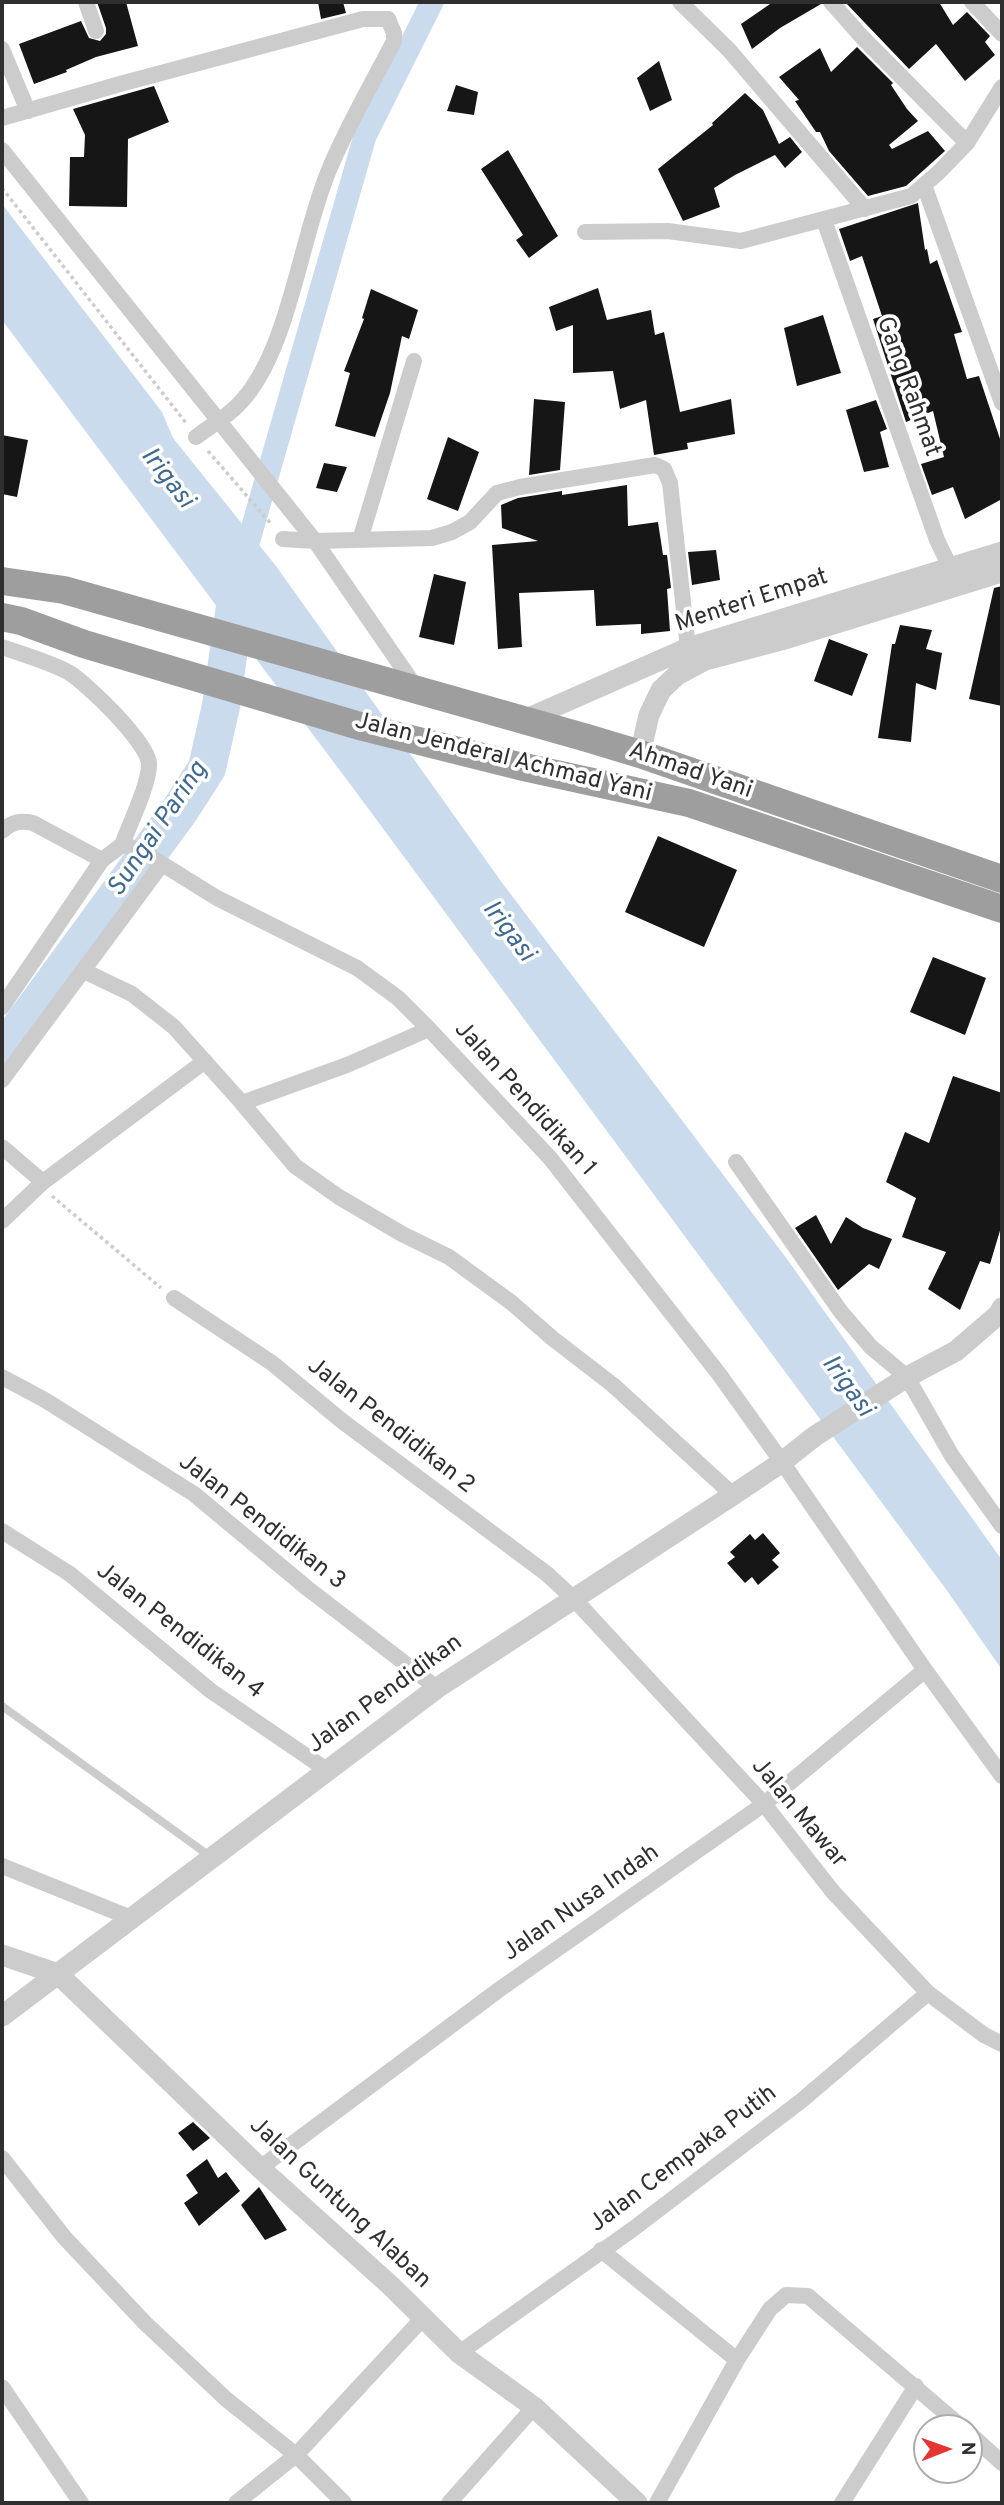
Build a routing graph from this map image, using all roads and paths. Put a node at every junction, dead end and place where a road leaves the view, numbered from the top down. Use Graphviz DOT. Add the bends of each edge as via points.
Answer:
graph roads {
  1 [pos="86,2"];
  2 [pos="680,2"];
  3 [pos="831,2"];
  4 [pos="972,2"];
  5 [pos="96,31"];
  6 [pos="1002,34"];
  7 [pos="2,49"];
  8 [pos="1002,87"];
  9 [pos="27,111"];
  10 [pos="2,118"];
  11 [pos="967,143"];
  12 [pos="2,150"];
  13 [pos="925,185"];
  14 [pos="2,188"];
  15 [pos="864,209"];
  16 [pos="824,220"];
  17 [pos="585,232"];
  18 [pos="414,361"];
  19 [pos="1002,403"];
  20 [pos="218,420"];
  21 [pos="197,437"];
  22 [pos="283,539"];
  23 [pos="360,540"];
  24 [pos="315,541"];
  25 [pos="1002,552"];
  26 [pos="1002,572"];
  27 [pos="953,577"];
  28 [pos="2,581"];
  29 [pos="2,617"];
  30 [pos="783,629"];
  31 [pos="2,647"];
  32 [pos="688,648"];
  33 [pos="416,689"];
  34 [pos="524,720"];
  35 [pos="640,754"];
  36 [pos="853,828"];
  37 [pos="2,831"];
  38 [pos="130,847"];
  39 [pos="840,853"];
  40 [pos="102,860"];
  41 [pos="903,860"];
  42 [pos="158,861"];
  43 [pos="1002,879"];
  44 [pos="1002,909"];
  45 [pos="84,971"];
  46 [pos="2,1007"];
  47 [pos="429,1029"];
  48 [pos="205,1061"];
  49 [pos="2,1080"];
  50 [pos="243,1103"];
  51 [pos="2,1147"];
  52 [pos="736,1161"];
  53 [pos="41,1184"];
  54 [pos="2,1221"];
  55 [pos="174,1298"];
  56 [pos="1002,1308"];
  57 [pos="7,1380"];
  58 [pos="898,1382"];
  59 [pos="782,1462"];
  60 [pos="733,1495"];
  61 [pos="1002,1526"];
  62 [pos="2,1531"];
  63 [pos="573,1598"];
  64 [pos="925,1670"];
  65 [pos="437,1688"];
  66 [pos="2,1706"];
  67 [pos="327,1770"];
  68 [pos="1002,1776"];
  69 [pos="764,1804"];
  70 [pos="211,1857"];
  71 [pos="2,1866"];
  72 [pos="131,1918"];
  73 [pos="2,1955"];
  74 [pos="58,1974"];
  75 [pos="928,1993"];
  76 [pos="2,2016"];
  77 [pos="1002,2044"];
  78 [pos="2,2158"];
  79 [pos="260,2168"];
  80 [pos="601,2250"];
  81 [pos="423,2318"];
  82 [pos="459,2353"];
  83 [pos="737,2360"];
  84 [pos="916,2386"];
  85 [pos="2,2387"];
  86 [pos="534,2407"];
  87 [pos="947,2414"];
  88 [pos="983,2446"];
  89 [pos="296,2455"];
  90 [pos="1002,2463"];
  91 [pos="80,2503"];
  92 [pos="236,2503"];
  93 [pos="344,2503"];
  94 [pos="449,2503"];
  95 [pos="636,2503"];
  96 [pos="657,2503"];
  97 [pos="842,2503"];
  1 -- 5 [label="street"];
  2 -- 15 [label="street" via="729,50"];
  3 -- 11 [label="street"];
  4 -- 6 [label="street"];
  7 -- 9 [label="street"];
  8 -- 11 [label="street"];
  9 -- 10 [label="street"];
  9 -- 20 [label="street" via="363,19 388,19 392,25 394,41 328,171 268,360 239,405"];
  11 -- 13 [label="street"];
  12 -- 20 [label="street"];
  13 -- 15 [label="street" via="911,196"];
  13 -- 19 [label="street"];
  14 -- 21 [label="path"];
  15 -- 16 [label="street"];
  16 -- 17 [label="street" via="741,242 668,231"];
  16 -- 27 [label="street, Gang Rahmat"];
  18 -- 23 [label="street"];
  20 -- 21 [label="street"];
  20 -- 24 [label="street"];
  21 -- 22 [label="path"];
  22 -- 24 [label="street"];
  23 -- 24 [label="street"];
  23 -- 32 [label="street" via="452,533 470,522 497,493 655,465 664,469 670,483"];
  24 -- 33 [label="street"];
  25 -- 27 [label="street, Menteri Empat"];
  26 -- 27 [label="street, Menteri Empat"];
  27 -- 30 [label="street, Menteri Empat"];
  28 -- 33 [label="highway, Ahmad Yani" via="64,590"];
  29 -- 39 [label="highway, Jalan Jenderal Achmad Yani" via="363,727 689,803"];
  30 -- 32 [label="street, Menteri Empat"];
  30 -- 35 [label="street, Menteri Empat" via="677,676 662,690 649,715"];
  31 -- 38 [label="street" via="70,673 135,735 149,760"];
  32 -- 34 [label="street, Menteri Empat"];
  33 -- 34 [label="highway, Ahmad Yani"];
  34 -- 35 [label="highway, Ahmad Yani"];
  35 -- 36 [label="highway, Ahmad Yani"];
  36 -- 39 [label="highway"];
  36 -- 41 [label="highway, Ahmad Yani"];
  37 -- 40 [label="street" via="10,824 33,823"];
  38 -- 40 [label="street"];
  38 -- 42 [label="street, Jalan Pendidikan 1"];
  39 -- 41 [label="highway, Jalan Jenderal Achmad Yani"];
  40 -- 46 [label="street"];
  41 -- 43 [label="highway, Ahmad Yani"];
  41 -- 44 [label="highway, Jalan Jenderal Achmad Yani"];
  42 -- 45 [label="street"];
  42 -- 47 [label="street, Jalan Pendidikan 1" via="236,908 356,968 398,998"];
  45 -- 48 [label="street" via="132,995 174,1027"];
  45 -- 49 [label="street"];
  47 -- 50 [label="street"];
  47 -- 59 [label="street, Jalan Pendidikan 1" via="550,1158"];
  48 -- 50 [label="street"];
  48 -- 53 [label="street"];
  50 -- 60 [label="street" via="295,1166 339,1197 449,1257 512,1303 612,1385"];
  51 -- 53 [label="street"];
  52 -- 58 [label="street" via="841,1312"];
  53 -- 54 [label="street"];
  53 -- 55 [label="path"];
  55 -- 63 [label="street, Jalan Pendidikan 2" via="272,1363"];
  56 -- 58 [label="street, Jalan Pendidikan" via="956,1351"];
  57 -- 65 [label="street, Jalan Pendidikan 3" via="194,1494"];
  58 -- 59 [label="street, Jalan Pendidikan"];
  58 -- 61 [label="street"];
  59 -- 60 [label="street, Jalan Pendidikan"];
  59 -- 64 [label="street, Jalan Pendidikan 1"];
  60 -- 63 [label="street, Jalan Pendidikan"];
  62 -- 67 [label="street, Jalan Pendidikan 4" via="70,1574 211,1691"];
  63 -- 65 [label="street, Jalan Pendidikan"];
  63 -- 69 [label="street, Jalan Mawar"];
  64 -- 68 [label="street, Jalan Pendidikan 1"];
  64 -- 69 [label="street, Jalan Nusa Indah"];
  65 -- 67 [label="street, Jalan Pendidikan"];
  66 -- 70 [label="lane"];
  67 -- 70 [label="street, Jalan Pendidikan"];
  69 -- 75 [label="street, Jalan Mawar" via="833,1892"];
  69 -- 79 [label="street, Jalan Nusa Indah" via="500,1989"];
  70 -- 72 [label="street, Jalan Pendidikan"];
  71 -- 72 [label="street"];
  72 -- 74 [label="street, Jalan Pendidikan"];
  73 -- 74 [label="street, Jalan Guntung Alaban"];
  74 -- 76 [label="street, Jalan Pendidikan"];
  74 -- 79 [label="street, Jalan Guntung Alaban"];
  75 -- 77 [label="street, Jalan Mawar"];
  75 -- 80 [label="street, Jalan Cempaka Putih" via="801,2101"];
  78 -- 89 [label="street" via="64,2237 145,2323 226,2399"];
  79 -- 81 [label="street, Jalan Guntung Alaban"];
  80 -- 82 [label="street, Jalan Cempaka Putih"];
  80 -- 83 [label="street"];
  81 -- 82 [label="street, Jalan Guntung Alaban"];
  81 -- 89 [label="street"];
  82 -- 86 [label="street, Jalan Guntung Alaban"];
  83 -- 84 [label="street" via="769,2309 795,2293 808,2296"];
  83 -- 96 [label="street"];
  84 -- 87 [label="street"];
  84 -- 97 [label="street"];
  85 -- 91 [label="street"];
  86 -- 94 [label="street"];
  86 -- 95 [label="street, Jalan Guntung Alaban"];
  88 -- 90 [label="street"];
  89 -- 92 [label="street"];
  89 -- 93 [label="street"];
}
